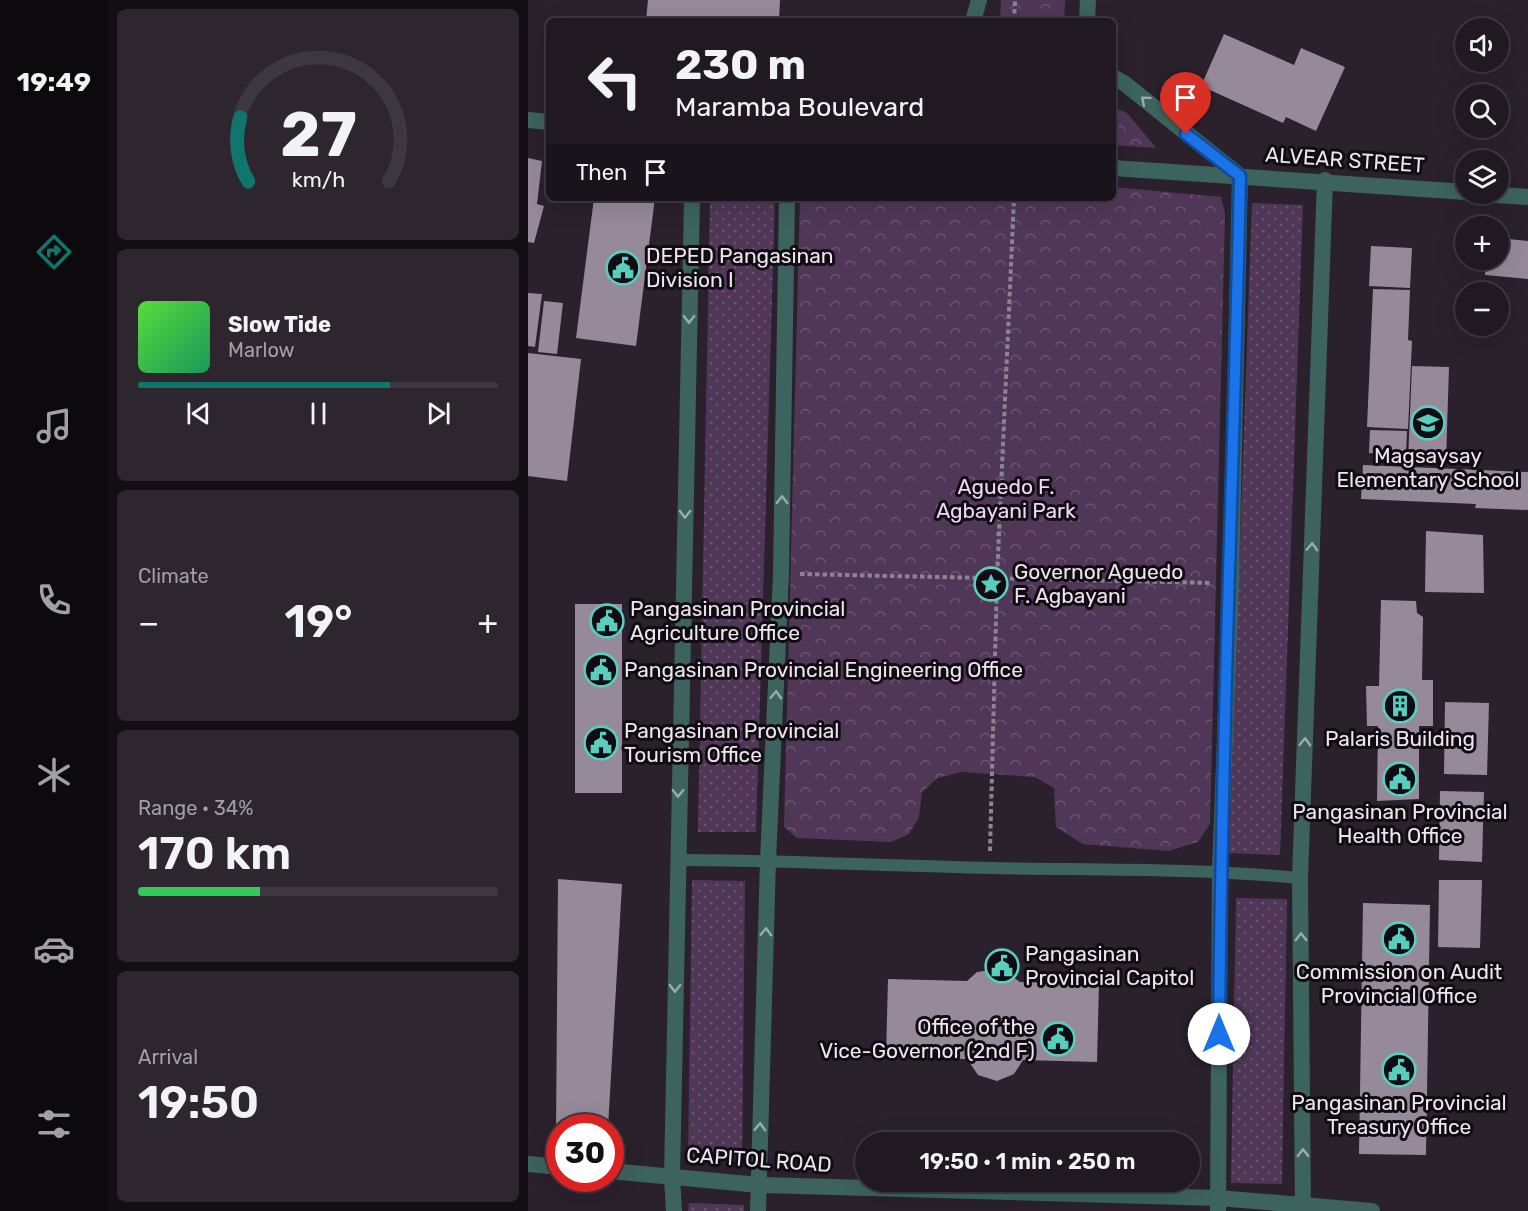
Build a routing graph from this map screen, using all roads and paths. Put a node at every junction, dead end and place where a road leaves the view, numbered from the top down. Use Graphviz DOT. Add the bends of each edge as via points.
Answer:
graph roads {
  1 [pos="979,0"];
  2 [pos="1015,0"];
  3 [pos="1088,0"];
  4 [pos="974,18"];
  5 [pos="1014,18"];
  6 [pos="1087,18"];
  7 [pos="1116,79"];
  8 [pos="528,120"];
  9 [pos="546,122"];
  10 [pos="1116,168"];
  11 [pos="1240,176"];
  12 [pos="1324,180"];
  13 [pos="1455,191"];
  14 [pos="1509,196"];
  15 [pos="1528,197"];
  16 [pos="692,201"];
  17 [pos="787,201"];
  18 [pos="1014,201"];
  19 [pos="781,573"];
  20 [pos="997,579"];
  21 [pos="1231,583"];
  22 [pos="677,860"];
  23 [pos="768,860"];
  24 [pos="990,868"];
  25 [pos="1220,870"];
  26 [pos="1300,878"];
  27 [pos="528,1164"];
  28 [pos="546,1166"];
  29 [pos="624,1172"];
  30 [pos="672,1177"];
  31 [pos="759,1185"];
  32 [pos="1218,1205"];
  33 [pos="1303,1209"];
  34 [pos="674,1211"];
  35 [pos="758,1211"];
  36 [pos="1372,1211"];
  1 -- 4 [label="street"];
  2 -- 5 [label="path"];
  3 -- 6 [label="street"];
  11 -- 7 [label="street, one-way"];
  8 -- 9 [label="street"];
  10 -- 11 [label="street, ALVEAR STREET"];
  11 -- 12 [label="street, ALVEAR STREET"];
  11 -- 21 [label="street"];
  12 -- 13 [label="street, ALVEAR STREET"];
  26 -- 12 [label="street, one-way"];
  14 -- 15 [label="street"];
  16 -- 22 [label="street, one-way"];
  19 -- 17 [label="street, one-way"];
  18 -- 20 [label="path"];
  19 -- 20 [label="path"];
  23 -- 19 [label="street, one-way"];
  20 -- 21 [label="path"];
  20 -- 24 [label="path"];
  21 -- 25 [label="street"];
  22 -- 23 [label="lane"];
  22 -- 30 [label="street, one-way"];
  23 -- 24 [label="lane"];
  31 -- 23 [label="street, one-way"];
  24 -- 25 [label="lane"];
  25 -- 26 [label="lane"];
  25 -- 32 [label="street"];
  33 -- 26 [label="street, one-way"];
  27 -- 28 [label="street"];
  29 -- 30 [label="street, CAPITOL ROAD"];
  30 -- 31 [label="street, CAPITOL ROAD"];
  30 -- 34 [label="street"];
  31 -- 32 [label="street, CAPITOL ROAD"];
  31 -- 35 [label="street"];
  32 -- 33 [label="street, CAPITOL ROAD"];
  33 -- 36 [label="street, CAPITOL ROAD"];
}
